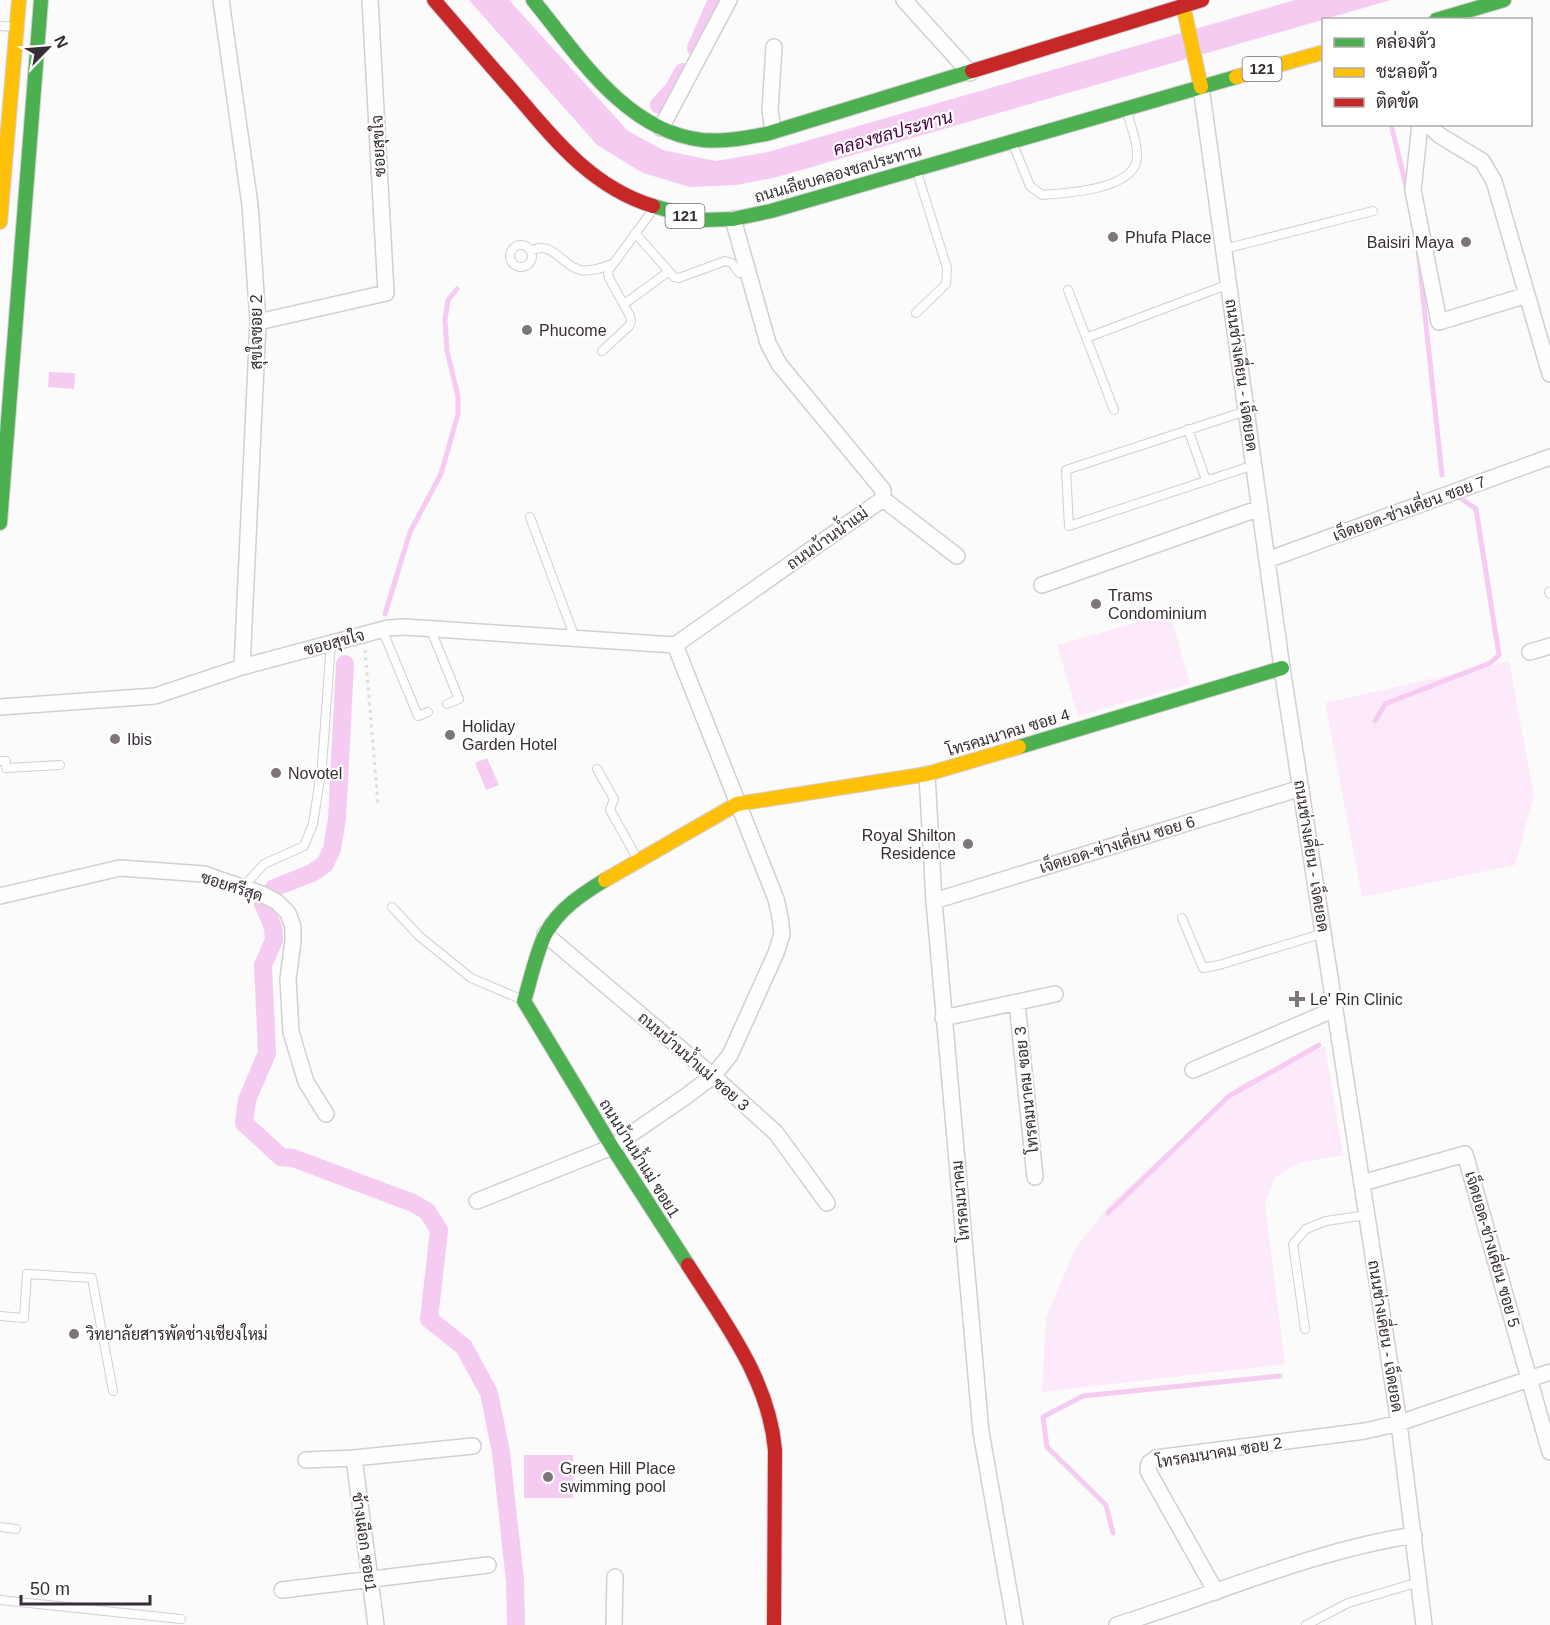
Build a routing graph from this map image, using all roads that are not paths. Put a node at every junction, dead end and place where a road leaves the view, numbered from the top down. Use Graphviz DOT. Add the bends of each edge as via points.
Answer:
graph roads {
  1 [pos="19,0"];
  2 [pos="41,0"];
  3 [pos="221,0"];
  4 [pos="370,0"];
  5 [pos="434,0"];
  6 [pos="533,0"];
  7 [pos="729,0"];
  8 [pos="904,0"];
  9 [pos="1202,0"];
  10 [pos="1504,0"];
  11 [pos="1183,3"];
  12 [pos="1444,18"];
  13 [pos="0,26"];
  14 [pos="16,28"];
  15 [pos="774,47"];
  16 [pos="1322,52"];
  17 [pos="970,73"];
  18 [pos="1201,87"];
  19 [pos="1126,108"];
  20 [pos="1420,126"];
  21 [pos="1430,126"];
  22 [pos="661,128"];
  23 [pos="773,131"];
  24 [pos="1011,140"];
  25 [pos="915,168"];
  26 [pos="655,207"];
  27 [pos="1373,211"];
  28 [pos="733,219"];
  29 [pos="0,222"];
  30 [pos="635,233"];
  31 [pos="1224,249"];
  32 [pos="531,251"];
  33 [pos="612,264"];
  34 [pos="747,271"];
  35 [pos="668,272"];
  36 [pos="1229,284"];
  37 [pos="1068,290"];
  38 [pos="1527,295"];
  39 [pos="624,304"];
  40 [pos="916,312"];
  41 [pos="258,322"];
  42 [pos="1086,338"];
  43 [pos="602,351"];
  44 [pos="1550,374"];
  45 [pos="1114,410"];
  46 [pos="1246,411"];
  47 [pos="1188,429"];
  48 [pos="1550,457"];
  49 [pos="1254,465"];
  50 [pos="1206,480"];
  51 [pos="883,499"];
  52 [pos="1260,508"];
  53 [pos="530,516"];
  54 [pos="0,523"];
  55 [pos="957,556"];
  56 [pos="1268,560"];
  57 [pos="1042,585"];
  58 [pos="430,628"];
  59 [pos="382,629"];
  60 [pos="575,638"];
  61 [pos="331,642"];
  62 [pos="675,645"];
  63 [pos="1550,646"];
  64 [pos="1530,652"];
  65 [pos="242,667"];
  66 [pos="1282,668"];
  67 [pos="447,704"];
  68 [pos="0,707"];
  69 [pos="428,712"];
  70 [pos="6,761"];
  71 [pos="60,765"];
  72 [pos="597,769"];
  73 [pos="927,774"];
  74 [pos="1301,788"];
  75 [pos="737,804"];
  76 [pos="638,859"];
  77 [pos="243,887"];
  78 [pos="0,896"];
  79 [pos="934,901"];
  80 [pos="392,907"];
  81 [pos="1182,918"];
  82 [pos="1323,933"];
  83 [pos="545,934"];
  84 [pos="1055,994"];
  85 [pos="524,1001"];
  86 [pos="1017,1003"];
  87 [pos="1335,1009"];
  88 [pos="943,1018"];
  89 [pos="1193,1070"];
  90 [pos="713,1076"];
  91 [pos="326,1114"];
  92 [pos="612,1147"];
  93 [pos="1035,1177"];
  94 [pos="1362,1183"];
  95 [pos="477,1201"];
  96 [pos="827,1203"];
  97 [pos="1367,1215"];
  98 [pos="0,1316"];
  99 [pos="1305,1329"];
  100 [pos="1550,1372"];
  101 [pos="1530,1378"];
  102 [pos="113,1390"];
  103 [pos="1399,1423"];
  104 [pos="473,1446"];
  105 [pos="1550,1452"];
  106 [pos="354,1458"];
  107 [pos="306,1460"];
  108 [pos="0,1527"];
  109 [pos="16,1528"];
  110 [pos="1414,1536"];
  111 [pos="488,1565"];
  112 [pos="615,1577"];
  113 [pos="370,1580"];
  114 [pos="1419,1582"];
  115 [pos="282,1590"];
  116 [pos="1216,1592"];
  117 [pos="0,1600"];
  118 [pos="181,1619"];
  119 [pos="376,1625"];
  120 [pos="614,1625"];
  121 [pos="774,1625"];
  122 [pos="1015,1625"];
  123 [pos="1117,1625"];
  124 [pos="1306,1625"];
  125 [pos="1424,1625"];
  1 -- 14 [label="main road"];
  2 -- 54 [label="main road"];
  3 -- 41 [label="street, สุขใจซอย 2" via="250,205"];
  4 -- 41 [label="street, ซอยสุขใจ" via="386,293"];
  5 -- 26 [label="main road, ถนนเลียบคลองชลประทาน / 121" via="563,148 596,178 629,199"];
  6 -- 22 [label="main road" via="624,104"];
  7 -- 22 [label="street"];
  8 -- 17 [label="street"];
  9 -- 11 [label="main road"];
  10 -- 12 [label="main road"];
  11 -- 17 [label="main road"];
  11 -- 18 [label="main road"];
  13 -- 14 [label="lane"];
  14 -- 29 [label="main road"];
  15 -- 23 [label="street" via="770,110"];
  16 -- 18 [label="main road, ถนนเลียบคลองชลประทาน / 121"];
  17 -- 23 [label="main road"];
  18 -- 19 [label="main road, ถนนเลียบคลองชลประทาน / 121"];
  18 -- 31 [label="street, ถนนช่างเคี่ยน - เจ็ดยอด"];
  19 -- 24 [label="main road, ถนนเลียบคลองชลประทาน / 121"];
  19 -- 24 [label="lane" via="1137,154 1127,176 1116,182 1042,195 1030,186"];
  20 -- 38 [label="street" via="1413,190 1439,322"];
  21 -- 38 [label="street" via="1438,135 1482,160 1494,181"];
  22 -- 23 [label="main road" via="706,140 732,140"];
  24 -- 25 [label="main road, ถนนเลียบคลองชลประทาน / 121"];
  25 -- 28 [label="main road, ถนนเลียบคลองชลประทาน / 121"];
  25 -- 40 [label="lane" via="947,268 946,284"];
  26 -- 28 [label="main road, ถนนเลียบคลองชลประทาน / 121" via="704,220"];
  26 -- 30 [label="lane"];
  27 -- 31 [label="lane"];
  28 -- 34 [label="street, ถนนบ้านน้ำแม่"];
  30 -- 33 [label="lane"];
  30 -- 35 [label="lane"];
  31 -- 36 [label="street, ถนนช่างเคี่ยน - เจ็ดยอด"];
  32 -- 33 [label="lane" via="538,247 548,249 583,270"];
  33 -- 39 [label="lane" via="608,276"];
  34 -- 35 [label="lane" via="739,273 732,263 725,261 679,278"];
  34 -- 51 [label="street, ถนนบ้านน้ำแม่" via="778,364 884,490"];
  35 -- 39 [label="lane"];
  36 -- 42 [label="lane"];
  36 -- 46 [label="street, ถนนช่างเคี่ยน - เจ็ดยอด"];
  37 -- 42 [label="lane"];
  38 -- 44 [label="street"];
  39 -- 43 [label="lane" via="630,324"];
  41 -- 65 [label="street, สุขใจซอย 2"];
  42 -- 45 [label="lane"];
  46 -- 47 [label="lane"];
  46 -- 49 [label="street, ถนนช่างเคี่ยน - เจ็ดยอด"];
  47 -- 50 [label="lane"];
  47 -- 50 [label="lane" via="1066,470 1069,526"];
  48 -- 56 [label="street, เจ็ดยอด-ช่างเคี่ยน ซอย 7"];
  49 -- 50 [label="lane"];
  49 -- 52 [label="street, ถนนช่างเคี่ยน - เจ็ดยอด"];
  51 -- 55 [label="street"];
  51 -- 62 [label="street, ถนนบ้านน้ำแม่"];
  52 -- 56 [label="street, ถนนช่างเคี่ยน - เจ็ดยอด"];
  52 -- 57 [label="street"];
  53 -- 60 [label="lane"];
  56 -- 66 [label="street, ถนนช่างเคี่ยน - เจ็ดยอด"];
  58 -- 59 [label="street, ซอยสุขใจ"];
  58 -- 60 [label="street, ซอยสุขใจ"];
  58 -- 67 [label="lane" via="459,699"];
  59 -- 61 [label="street, ซอยสุขใจ"];
  59 -- 69 [label="lane" via="418,716"];
  60 -- 62 [label="street, ซอยสุขใจ"];
  61 -- 65 [label="street, ซอยสุขใจ"];
  61 -- 77 [label="lane" via="322,766 313,824 304,846 264,864"];
  62 -- 75 [label="street"];
  63 -- 64 [label="street"];
  65 -- 68 [label="street, ซอยสุขใจ" via="155,696"];
  66 -- 73 [label="main road, โทรคมนาคม ซอย 4"];
  66 -- 74 [label="street, ถนนช่างเคี่ยน - เจ็ดยอด"];
  70 -- 71 [label="lane" via="6,768"];
  72 -- 76 [label="lane" via="614,799 610,810"];
  73 -- 75 [label="main road, โทรคมนาคม ซอย 4"];
  73 -- 79 [label="street, โทรคมนาคม"];
  74 -- 79 [label="street, เจ็ดยอด-ช่างเคี่ยน ซอย 6"];
  74 -- 82 [label="street, ถนนช่างเคี่ยน - เจ็ดยอด"];
  75 -- 76 [label="main road"];
  75 -- 90 [label="street" via="776,899 782,934 730,1055"];
  76 -- 83 [label="main road" via="580,895"];
  77 -- 78 [label="street, ซอยศรีสุด" via="204,874 120,868"];
  77 -- 91 [label="street, ซอยศรีสุด" via="277,902 288,913 293,927 288,979 291,1032 306,1082"];
  79 -- 88 [label="street, โทรคมนาคม"];
  80 -- 85 [label="lane" via="419,936 471,978"];
  81 -- 82 [label="lane" via="1203,968"];
  82 -- 87 [label="street, ถนนช่างเคี่ยน - เจ็ดยอด"];
  83 -- 85 [label="main road"];
  83 -- 90 [label="street, ถนนบ้านน้ำแม่ ซอย 3"];
  84 -- 86 [label="street, โทรคมนาคม ซอย 3"];
  85 -- 92 [label="main road, ถนนบ้านน้ำแม่ ซอย1"];
  86 -- 88 [label="street, โทรคมนาคม ซอย 3"];
  86 -- 93 [label="street, โทรคมนาคม ซอย 3"];
  87 -- 89 [label="street"];
  87 -- 94 [label="street, ถนนช่างเคี่ยน - เจ็ดยอด"];
  88 -- 122 [label="street, โทรคมนาคม" via="981,1432"];
  90 -- 92 [label="street"];
  90 -- 96 [label="street, ถนนบ้านน้ำแม่ ซอย 3" via="776,1133"];
  92 -- 95 [label="street"];
  92 -- 121 [label="main road, ถนนบ้านน้ำแม่ ซอย1" via="741,1349 761,1387 773,1426 775,1450"];
  94 -- 97 [label="street, ถนนช่างเคี่ยน - เจ็ดยอด"];
  94 -- 101 [label="street, เจ็ดยอด-ช่างเคี่ยน ซอย 5" via="1465,1154"];
  97 -- 99 [label="lane" via="1326,1221 1306,1229 1293,1244"];
  97 -- 103 [label="street, ถนนช่างเคี่ยน - เจ็ดยอด"];
  98 -- 102 [label="lane" via="24,1318 27,1274 92,1278"];
  100 -- 101 [label="street"];
  101 -- 103 [label="street"];
  101 -- 105 [label="street"];
  103 -- 110 [label="street, ถนนช่างเคี่ยน - เจ็ดยอด"];
  103 -- 116 [label="street, โทรคมนาคม ซอย 2" via="1149,1462 1148,1471"];
  104 -- 106 [label="street"];
  106 -- 107 [label="street"];
  106 -- 113 [label="street, ช้างเผือก ซอย1"];
  108 -- 109 [label="lane"];
  110 -- 114 [label="street, ถนนช่างเคี่ยน - เจ็ดยอด"];
  110 -- 116 [label="street" via="1323,1555"];
  111 -- 113 [label="street"];
  112 -- 120 [label="street"];
  113 -- 115 [label="street"];
  113 -- 119 [label="street, ช้างเผือก ซอย1"];
  114 -- 124 [label="lane" via="1348,1603"];
  114 -- 125 [label="street, ถนนช่างเคี่ยน - เจ็ดยอด"];
  116 -- 123 [label="street"];
  117 -- 118 [label="lane"];
}
